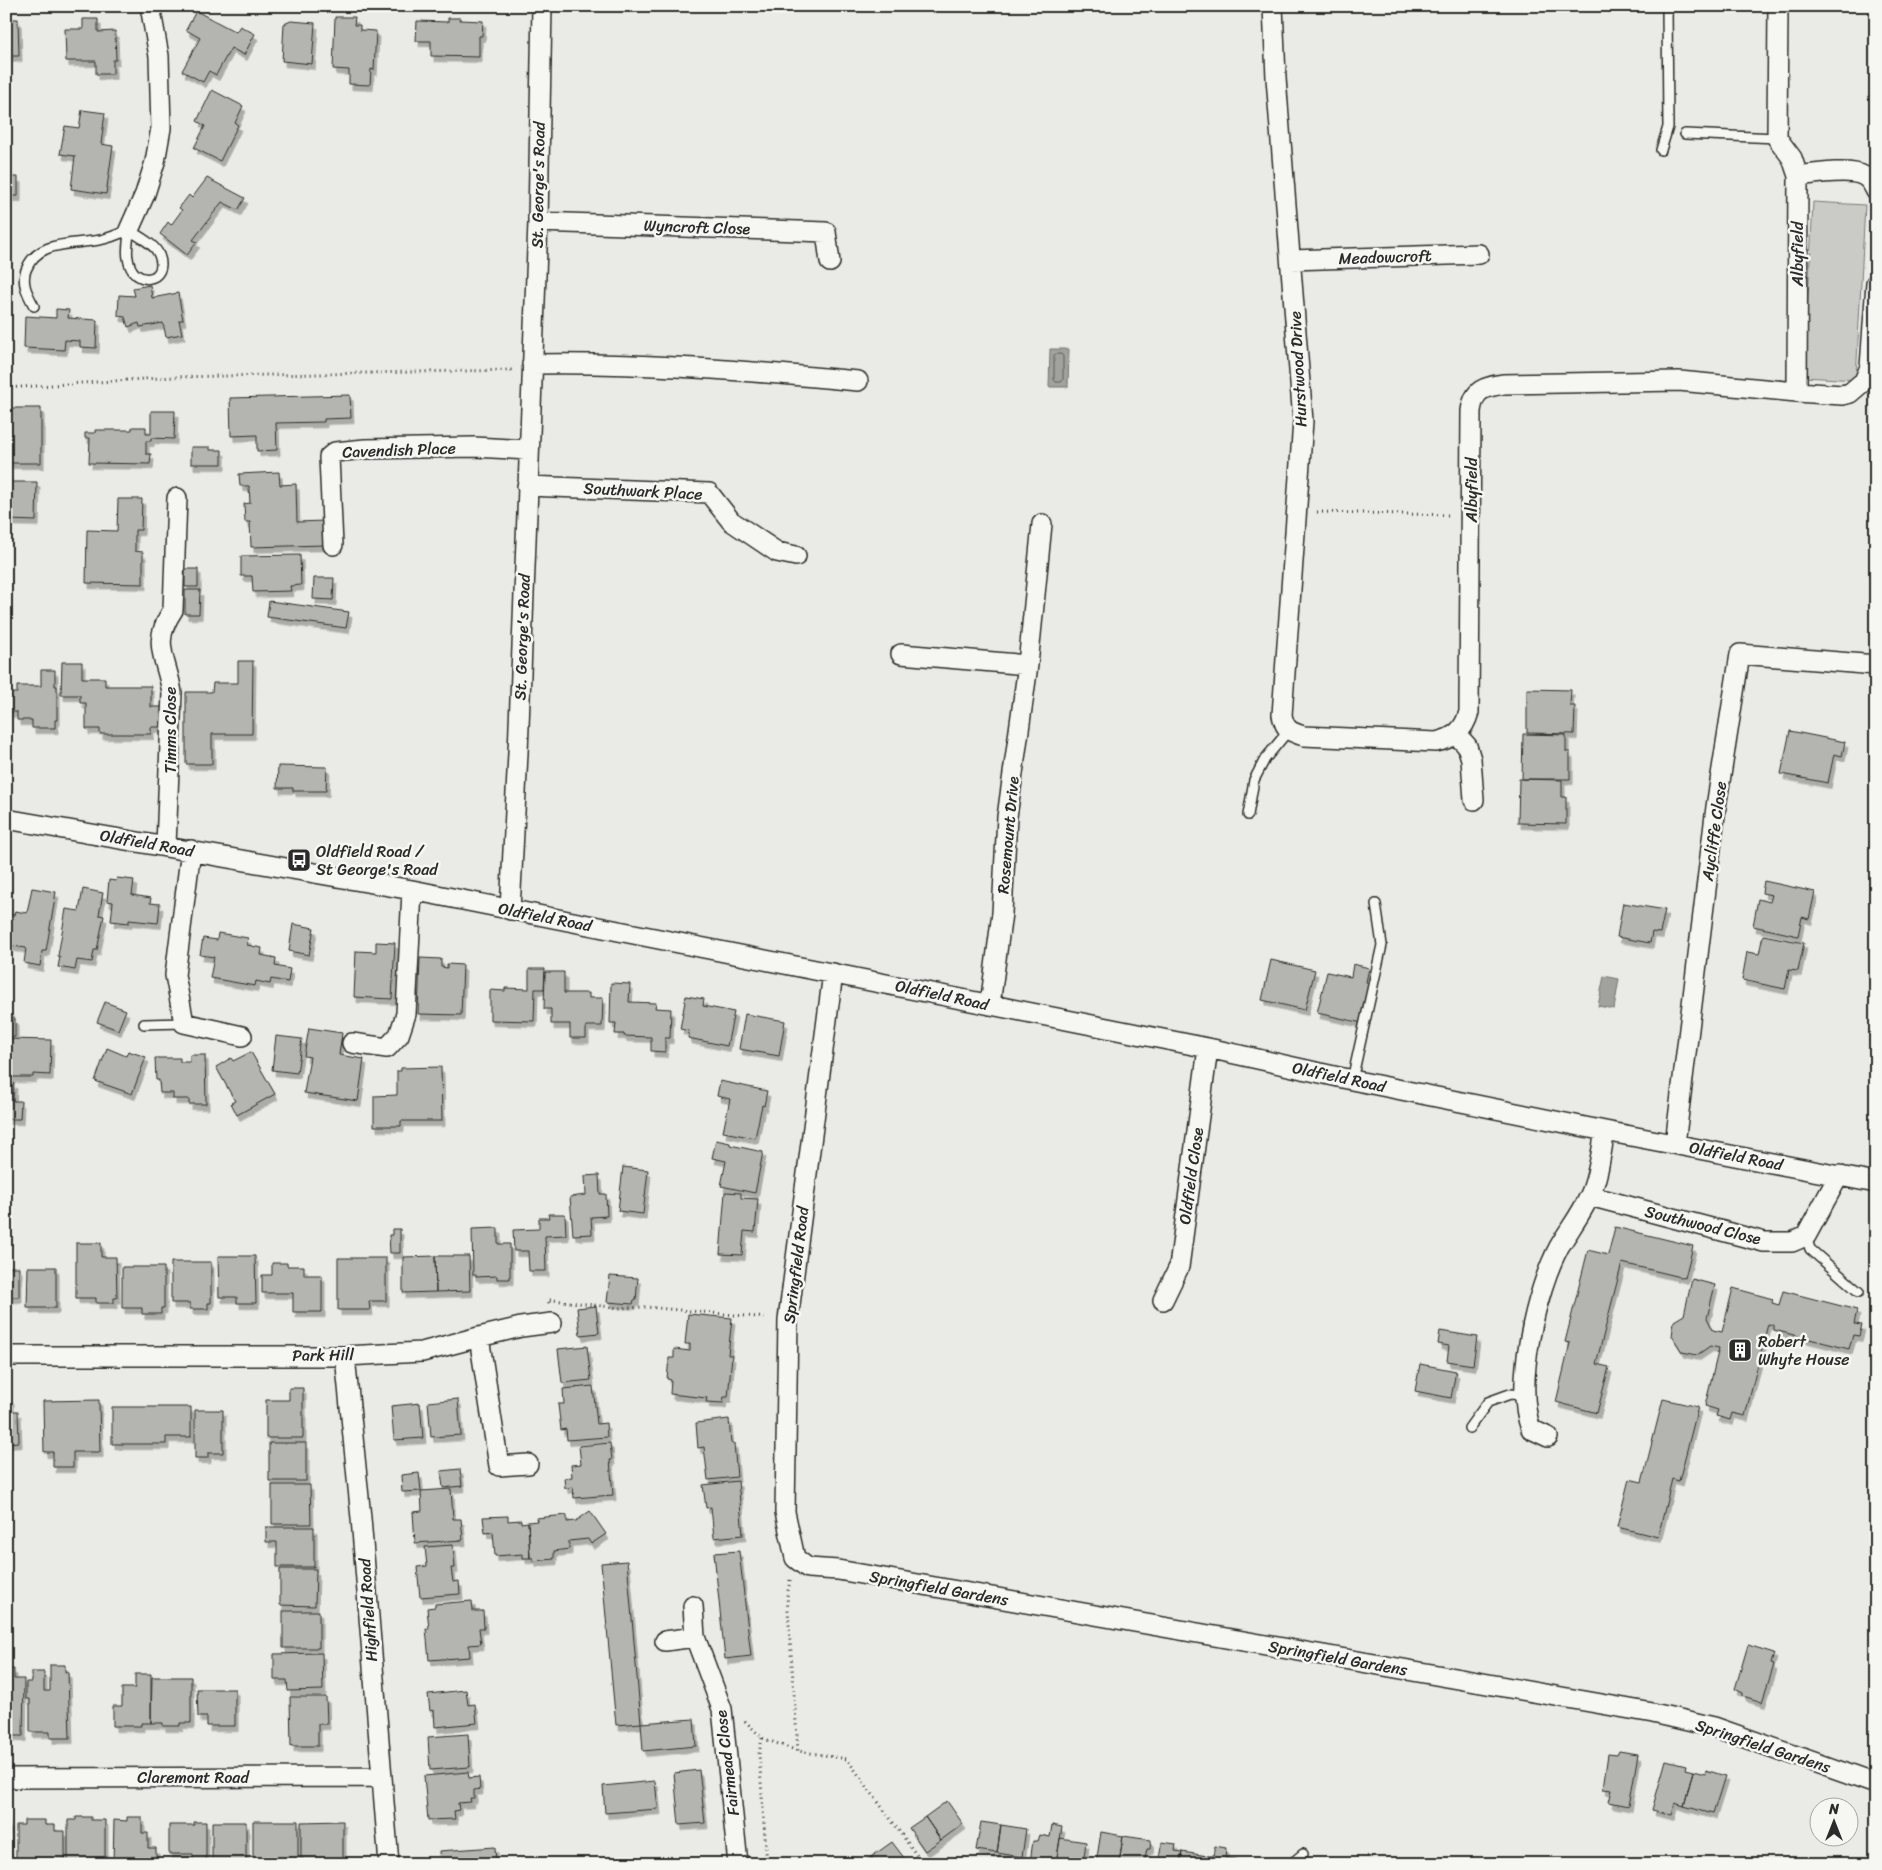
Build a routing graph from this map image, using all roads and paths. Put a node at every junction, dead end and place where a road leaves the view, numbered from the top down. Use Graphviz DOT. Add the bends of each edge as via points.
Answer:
graph roads {
  1 [pos="150,6"];
  2 [pos="542,6"];
  3 [pos="1274,6"];
  4 [pos="1667,6"];
  5 [pos="1778,6"];
  6 [pos="1685,134"];
  7 [pos="1776,138"];
  8 [pos="1661,150"];
  9 [pos="1798,176"];
  10 [pos="1876,191"];
  11 [pos="538,222"];
  12 [pos="129,230"];
  13 [pos="1479,254"];
  14 [pos="1291,260"];
  15 [pos="830,262"];
  16 [pos="1876,283"];
  17 [pos="34,306"];
  18 [pos="532,364"];
  19 [pos="858,380"];
  20 [pos="6,388"];
  21 [pos="1797,392"];
  22 [pos="528,450"];
  23 [pos="528,486"];
  24 [pos="176,498"];
  25 [pos="1296,512"];
  26 [pos="1472,515"];
  27 [pos="1042,524"];
  28 [pos="334,545"];
  29 [pos="796,556"];
  30 [pos="901,654"];
  31 [pos="1028,664"];
  32 [pos="1876,665"];
  33 [pos="1288,730"];
  34 [pos="1456,734"];
  35 [pos="1474,800"];
  36 [pos="1248,815"];
  37 [pos="6,819"];
  38 [pos="166,846"];
  39 [pos="191,850"];
  40 [pos="412,890"];
  41 [pos="1376,904"];
  42 [pos="510,910"];
  43 [pos="833,973"];
  44 [pos="990,1005"];
  45 [pos="184,1023"];
  46 [pos="144,1024"];
  47 [pos="242,1036"];
  48 [pos="352,1043"];
  49 [pos="1208,1048"];
  50 [pos="1352,1080"];
  51 [pos="1605,1131"];
  52 [pos="1675,1144"];
  53 [pos="1839,1175"];
  54 [pos="1876,1184"];
  55 [pos="1590,1196"];
  56 [pos="1806,1236"];
  57 [pos="1859,1292"];
  58 [pos="1163,1300"];
  59 [pos="788,1320"];
  60 [pos="552,1323"];
  61 [pos="479,1337"];
  62 [pos="6,1356"];
  63 [pos="345,1356"];
  64 [pos="1525,1394"];
  65 [pos="1469,1428"];
  66 [pos="1548,1436"];
  67 [pos="528,1464"];
  68 [pos="795,1558"];
  69 [pos="693,1606"];
  70 [pos="696,1637"];
  71 [pos="665,1641"];
  72 [pos="798,1751"];
  73 [pos="381,1777"];
  74 [pos="6,1778"];
  75 [pos="1876,1784"];
  76 [pos="1303,1854"];
  77 [pos="389,1864"];
  78 [pos="738,1864"];
  79 [pos="767,1864"];
  80 [pos="923,1864"];
  81 [pos="1291,1864"];
  1 -- 12 [label="street" via="159,56 161,128 145,194"];
  2 -- 11 [label="street, St. George's Road"];
  3 -- 14 [label="street, Hurstwood Drive" via="1276,78"];
  4 -- 8 [label="lane" via="1668,127"];
  5 -- 7 [label="street"];
  6 -- 7 [label="lane"];
  7 -- 9 [label="street, Albyfield" via="1792,158"];
  9 -- 10 [label="street" via="1856,173 1872,183"];
  9 -- 21 [label="street, Albyfield"];
  11 -- 15 [label="street, Wyncroft Close" via="826,232"];
  11 -- 18 [label="street, St. George's Road"];
  12 -- 12 [label="lane" via="128,258 134,274 142,278 155,277 161,268 160,256"];
  12 -- 17 [label="lane" via="103,239 43,249 30,260 24,276 27,295"];
  13 -- 14 [label="street, Meadowcroft"];
  14 -- 25 [label="street, Hurstwood Drive" via="1303,421"];
  16 -- 21 [label="street, Albyfield" via="1870,367 1864,381 1842,395"];
  18 -- 19 [label="street" via="577,363"];
  18 -- 20 [label="path" via="514,370 174,378"];
  18 -- 22 [label="street, St. George's Road"];
  21 -- 26 [label="street, Albyfield" via="1679,381 1490,386 1479,392 1472,405"];
  22 -- 23 [label="street, St. George's Road"];
  22 -- 28 [label="street, Cavendish Place" via="474,447 335,452 329,457"];
  23 -- 29 [label="street, Southwark Place" via="709,493 731,521 777,552"];
  23 -- 42 [label="street, St. George's Road"];
  24 -- 38 [label="street, Timms Close" via="173,610 160,642 172,693"];
  25 -- 26 [label="path"];
  25 -- 33 [label="street, Hurstwood Drive" via="1282,715"];
  26 -- 34 [label="street, Albyfield" via="1469,712 1466,722"];
  27 -- 31 [label="street, Rosemount Drive"];
  30 -- 31 [label="street"];
  31 -- 44 [label="street, Rosemount Drive" via="1007,817 1002,913"];
  32 -- 52 [label="street, Aycliffe Close" via="1740,654 1716,807"];
  33 -- 34 [label="street" via="1304,736 1436,742"];
  33 -- 36 [label="lane" via="1265,759 1254,780"];
  34 -- 35 [label="street" via="1467,746 1472,759"];
  37 -- 38 [label="street, Oldfield Road"];
  38 -- 39 [label="street, Oldfield Road"];
  39 -- 40 [label="street, Oldfield Road"];
  39 -- 45 [label="street" via="175,975"];
  40 -- 42 [label="street, Oldfield Road"];
  40 -- 48 [label="street" via="406,1014 399,1035 387,1048"];
  41 -- 50 [label="lane" via="1382,945"];
  42 -- 43 [label="street, Oldfield Road"];
  43 -- 44 [label="street, Oldfield Road"];
  43 -- 59 [label="street, Springfield Road"];
  44 -- 49 [label="street, Oldfield Road"];
  45 -- 46 [label="lane"];
  45 -- 47 [label="street"];
  49 -- 50 [label="street, Oldfield Road"];
  49 -- 58 [label="street, Oldfield Close" via="1179,1267"];
  50 -- 51 [label="street, Oldfield Road"];
  51 -- 52 [label="street, Oldfield Road"];
  51 -- 55 [label="street"];
  52 -- 53 [label="street, Oldfield Road"];
  53 -- 54 [label="street, Oldfield Road"];
  53 -- 56 [label="street"];
  55 -- 56 [label="street, Southwood Close" via="1764,1242 1792,1242"];
  55 -- 64 [label="street" via="1558,1249 1542,1287 1529,1352"];
  56 -- 57 [label="lane" via="1810,1249"];
  59 -- 60 [label="path" via="548,1300"];
  59 -- 68 [label="street, Springfield Road" via="784,1512"];
  60 -- 61 [label="street, Park Hill"];
  61 -- 63 [label="street, Park Hill" via="422,1352"];
  61 -- 67 [label="street" via="500,1466"];
  62 -- 63 [label="street, Park Hill"];
  63 -- 73 [label="street, Highfield Road"];
  64 -- 65 [label="lane" via="1510,1394 1488,1402"];
  64 -- 66 [label="street" via="1526,1416 1531,1429"];
  68 -- 72 [label="path" via="787,1596"];
  68 -- 75 [label="street, Springfield Gardens" via="808,1568 848,1572 1653,1713 1714,1727"];
  69 -- 70 [label="street, Fairmead Close"];
  70 -- 71 [label="street"];
  70 -- 78 [label="street, Fairmead Close" via="722,1709"];
  72 -- 79 [label="path" via="762,1738 760,1754"];
  72 -- 80 [label="path" via="847,1759"];
  73 -- 74 [label="street, Claremont Road"];
  73 -- 77 [label="street, Highfield Road"];
  76 -- 81 [label="lane"];
}
